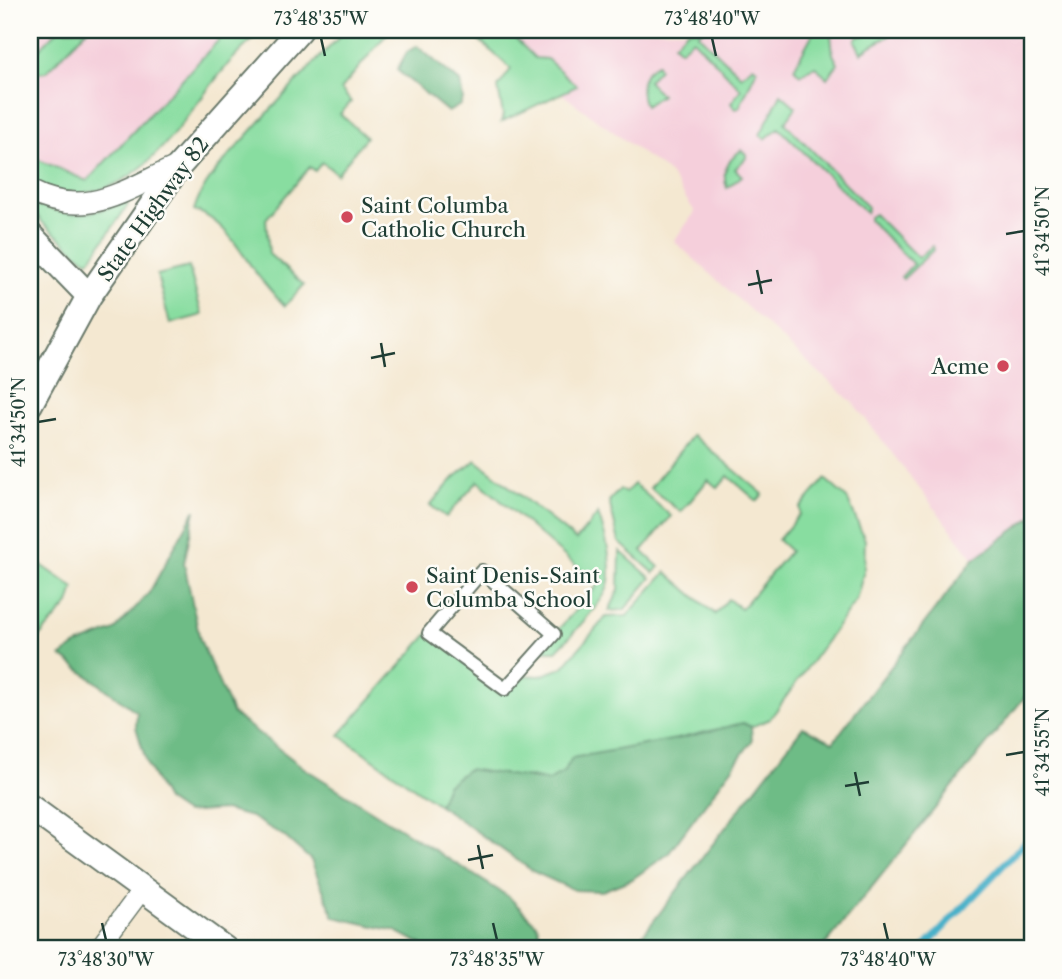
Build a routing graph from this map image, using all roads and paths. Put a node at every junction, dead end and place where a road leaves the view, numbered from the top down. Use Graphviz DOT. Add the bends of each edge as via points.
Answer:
graph roads {
  1 [pos="300,30"];
  2 [pos="179,166"];
  3 [pos="30,191"];
  4 [pos="30,235"];
  5 [pos="89,296"];
  6 [pos="30,404"];
  7 [pos="528,663"];
  8 [pos="30,807"];
  9 [pos="142,890"];
  10 [pos="99,949"];
  11 [pos="225,949"];
  1 -- 2 [label="main road, State Highway 82"];
  2 -- 3 [label="street" via="90,204 48,201"];
  2 -- 5 [label="main road, State Highway 82"];
  4 -- 5 [label="main road"];
  5 -- 6 [label="main road, State Highway 82"];
  7 -- 7 [label="street" via="554,634 482,572 429,633 505,689"];
  8 -- 9 [label="main road"];
  9 -- 10 [label="street"];
  9 -- 11 [label="main road"];
}
